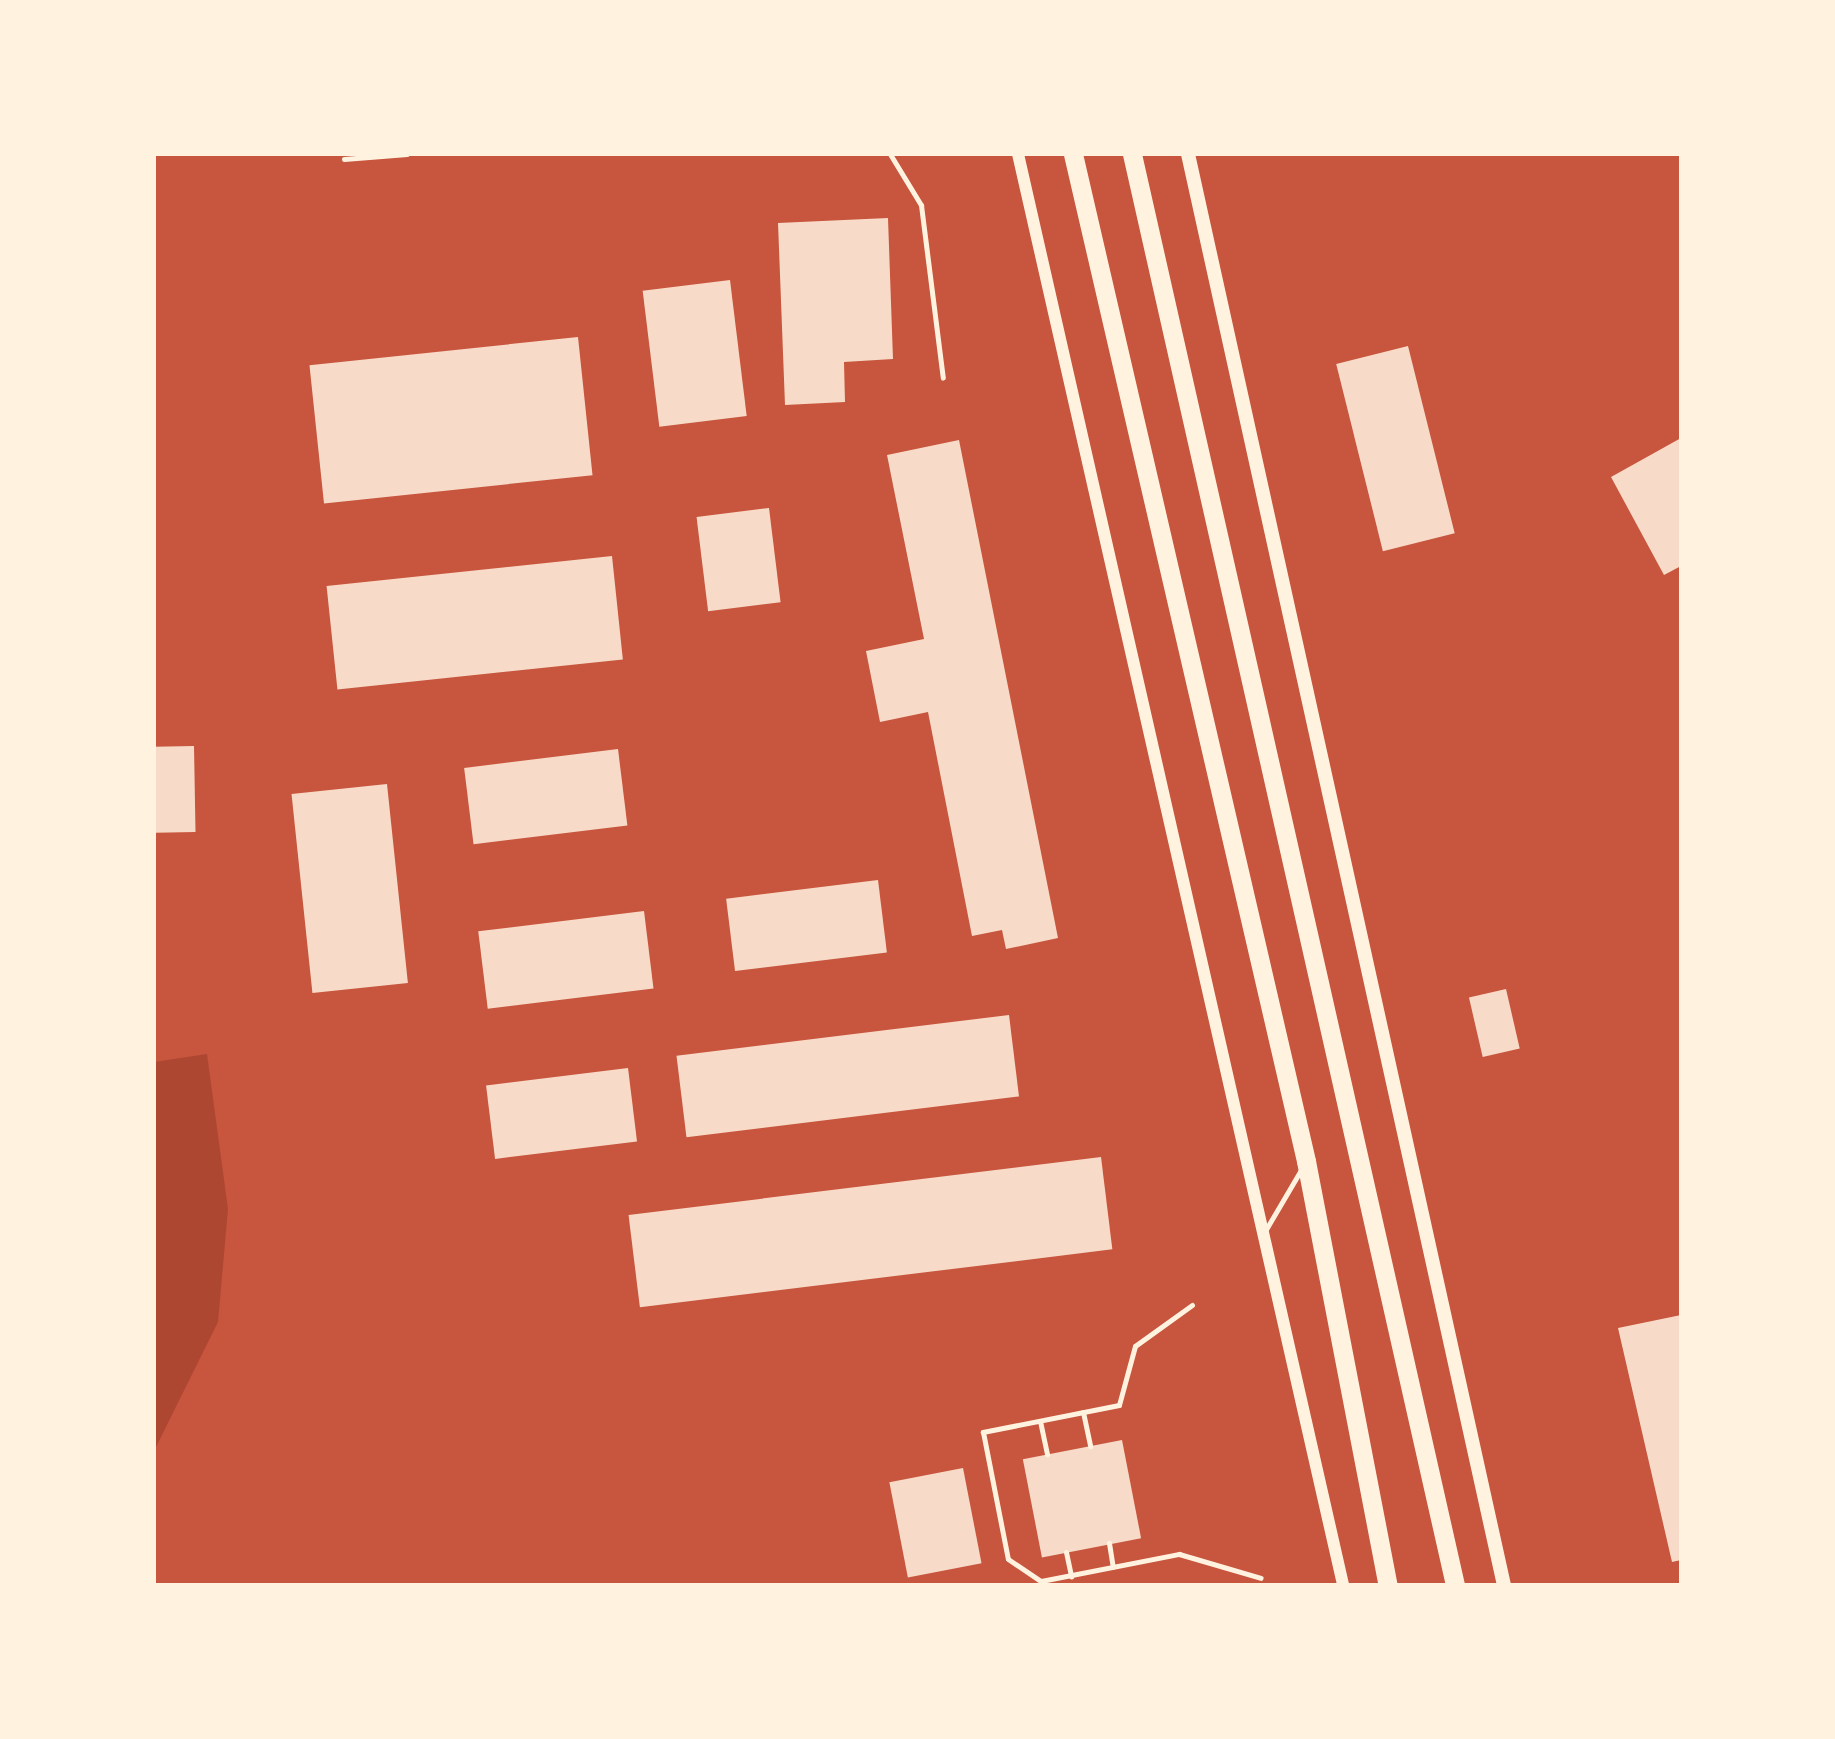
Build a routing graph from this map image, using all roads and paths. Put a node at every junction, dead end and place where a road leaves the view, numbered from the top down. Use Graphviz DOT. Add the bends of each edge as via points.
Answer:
graph roads {
  1 [pos="407,154"];
  2 [pos="890,154"];
  3 [pos="1018,154"];
  4 [pos="1073,154"];
  5 [pos="1132,154"];
  6 [pos="1188,154"];
  7 [pos="344,159"];
  8 [pos="943,378"];
  9 [pos="1306,1161"];
  10 [pos="1263,1234"];
  11 [pos="1192,1305"];
  12 [pos="1083,1412"];
  13 [pos="1040,1421"];
  14 [pos="1090,1446"];
  15 [pos="1047,1454"];
  16 [pos="1109,1544"];
  17 [pos="1066,1552"];
  18 [pos="1114,1567"];
  19 [pos="1071,1576"];
  20 [pos="1261,1578"];
  21 [pos="1343,1585"];
  22 [pos="1388,1585"];
  23 [pos="1455,1585"];
  24 [pos="1504,1585"];
  1 -- 7 [label="lane"];
  2 -- 8 [label="lane" via="921,205"];
  3 -- 10 [label="street"];
  4 -- 9 [label="highway"];
  5 -- 23 [label="highway"];
  6 -- 24 [label="main road"];
  9 -- 10 [label="lane"];
  9 -- 22 [label="highway"];
  10 -- 21 [label="street"];
  11 -- 12 [label="lane" via="1135,1346 1119,1405"];
  12 -- 13 [label="lane"];
  12 -- 14 [label="lane"];
  13 -- 15 [label="lane"];
  13 -- 19 [label="lane" via="983,1432 1008,1559 1041,1581"];
  16 -- 18 [label="lane"];
  17 -- 19 [label="lane"];
  18 -- 19 [label="lane"];
  18 -- 20 [label="lane" via="1179,1554"];
}
